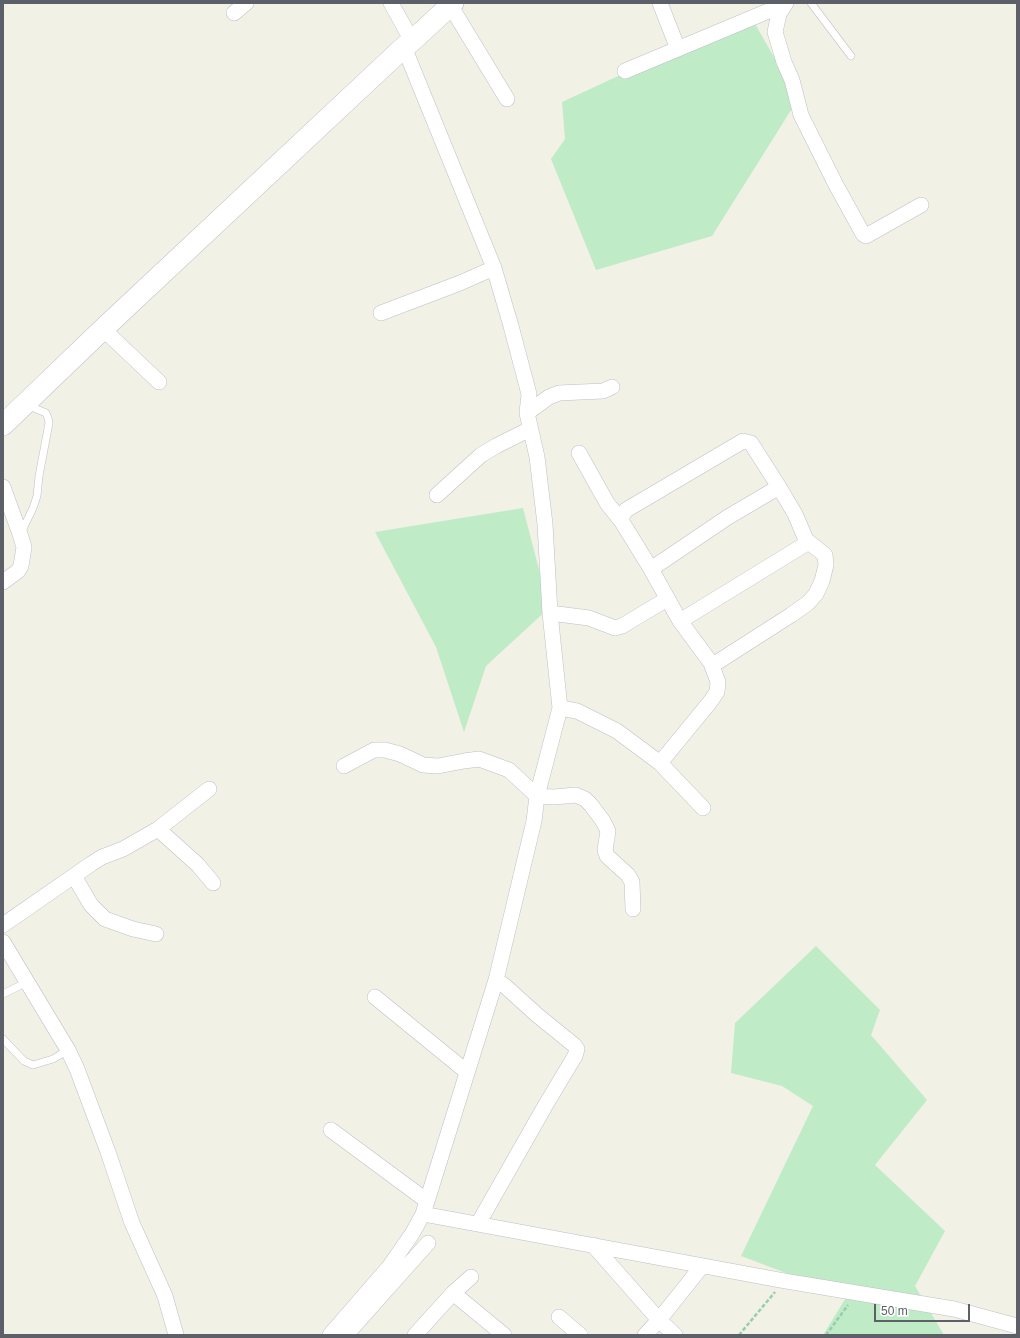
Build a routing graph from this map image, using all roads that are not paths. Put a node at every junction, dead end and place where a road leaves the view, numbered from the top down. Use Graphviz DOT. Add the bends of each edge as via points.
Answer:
graph roads {
  1 [pos="246,3"];
  2 [pos="391,3"];
  3 [pos="660,3"];
  4 [pos="786,3"];
  5 [pos="811,3"];
  6 [pos="452,4"];
  7 [pos="234,13"];
  8 [pos="408,44"];
  9 [pos="678,49"];
  10 [pos="851,56"];
  11 [pos="625,71"];
  12 [pos="507,99"];
  13 [pos="921,205"];
  14 [pos="494,268"];
  15 [pos="381,313"];
  16 [pos="103,329"];
  17 [pos="158,382"];
  18 [pos="612,387"];
  19 [pos="25,404"];
  20 [pos="526,414"];
  21 [pos="3,425"];
  22 [pos="530,428"];
  23 [pos="579,453"];
  24 [pos="3,487"];
  25 [pos="779,487"];
  26 [pos="437,495"];
  27 [pos="622,522"];
  28 [pos="20,534"];
  29 [pos="806,540"];
  30 [pos="651,569"];
  31 [pos="3,582"];
  32 [pos="666,599"];
  33 [pos="550,612"];
  34 [pos="680,622"];
  35 [pos="711,663"];
  36 [pos="560,708"];
  37 [pos="660,763"];
  38 [pos="344,766"];
  39 [pos="209,789"];
  40 [pos="537,796"];
  41 [pos="703,808"];
  42 [pos="158,829"];
  43 [pos="74,876"];
  44 [pos="213,883"];
  45 [pos="633,909"];
  46 [pos="3,925"];
  47 [pos="156,934"];
  48 [pos="3,942"];
  49 [pos="496,980"];
  50 [pos="27,982"];
  51 [pos="3,994"];
  52 [pos="375,997"];
  53 [pos="3,1039"];
  54 [pos="68,1050"];
  55 [pos="467,1072"];
  56 [pos="331,1130"];
  57 [pos="425,1208"];
  58 [pos="478,1224"];
  59 [pos="428,1243"];
  60 [pos="593,1245"];
  61 [pos="702,1266"];
  62 [pos="471,1277"];
  63 [pos="454,1293"];
  64 [pos="559,1318"];
  65 [pos="659,1320"];
  66 [pos="1017,1326"];
  67 [pos="342,1333"];
  68 [pos="421,1333"];
  69 [pos="176,1335"];
  70 [pos="504,1335"];
  71 [pos="580,1335"];
  72 [pos="645,1335"];
  73 [pos="675,1335"];
  1 -- 7 [label="street"];
  2 -- 8 [label="street"];
  3 -- 9 [label="street"];
  4 -- 9 [label="street"];
  4 -- 13 [label="street" via="779,14 775,32 784,62 802,115 836,186 863,234 866,236"];
  5 -- 10 [label="lane"];
  6 -- 8 [label="main road"];
  6 -- 12 [label="street"];
  8 -- 14 [label="street"];
  8 -- 16 [label="main road"];
  9 -- 11 [label="street"];
  14 -- 15 [label="street"];
  14 -- 20 [label="street" via="529,394"];
  16 -- 17 [label="street"];
  16 -- 19 [label="main road"];
  18 -- 20 [label="street" via="603,391 559,393"];
  19 -- 21 [label="main road"];
  19 -- 28 [label="lane" via="46,413 49,423 37,496"];
  20 -- 22 [label="street"];
  22 -- 26 [label="street" via="481,456"];
  22 -- 33 [label="street" via="545,524"];
  23 -- 27 [label="street" via="607,503"];
  24 -- 28 [label="street"];
  25 -- 27 [label="street" via="751,443 743,440 626,510"];
  25 -- 29 [label="street" via="795,514"];
  25 -- 30 [label="street"];
  27 -- 30 [label="street"];
  28 -- 31 [label="street" via="24,547 21,566"];
  29 -- 34 [label="street" via="804,545"];
  29 -- 35 [label="street" via="825,555 826,565 816,594 791,615 716,663"];
  30 -- 32 [label="street"];
  32 -- 33 [label="street" via="615,628 589,618"];
  32 -- 34 [label="street"];
  33 -- 36 [label="street"];
  34 -- 35 [label="street"];
  35 -- 37 [label="street" via="718,682 717,692"];
  36 -- 37 [label="street" via="577,711 617,731"];
  36 -- 40 [label="street"];
  37 -- 41 [label="street"];
  38 -- 40 [label="street" via="374,750 400,754 423,765 438,766 479,759 509,770"];
  39 -- 42 [label="street"];
  40 -- 45 [label="street" via="576,795 591,805 608,831 605,850 607,856 632,882"];
  40 -- 49 [label="street" via="534,821"];
  42 -- 43 [label="street" via="123,849 102,857"];
  42 -- 44 [label="street" via="198,865"];
  43 -- 46 [label="street"];
  43 -- 47 [label="street" via="91,905 105,919"];
  48 -- 50 [label="street"];
  49 -- 55 [label="street"];
  49 -- 58 [label="street" via="577,1049"];
  50 -- 51 [label="lane"];
  50 -- 54 [label="street"];
  52 -- 55 [label="street"];
  53 -- 54 [label="lane" via="24,1060 33,1065 53,1059"];
  54 -- 69 [label="street" via="132,1223 165,1296"];
  55 -- 57 [label="street"];
  56 -- 57 [label="street"];
  57 -- 58 [label="street"];
  57 -- 67 [label="street" via="408,1240"];
  58 -- 60 [label="street"];
  59 -- 67 [label="street"];
  60 -- 61 [label="street"];
  60 -- 65 [label="street"];
  61 -- 65 [label="street"];
  61 -- 66 [label="street" via="954,1309"];
  62 -- 63 [label="street"];
  63 -- 68 [label="street"];
  63 -- 70 [label="street"];
  64 -- 71 [label="street"];
  65 -- 72 [label="street"];
  65 -- 73 [label="street"];
}
